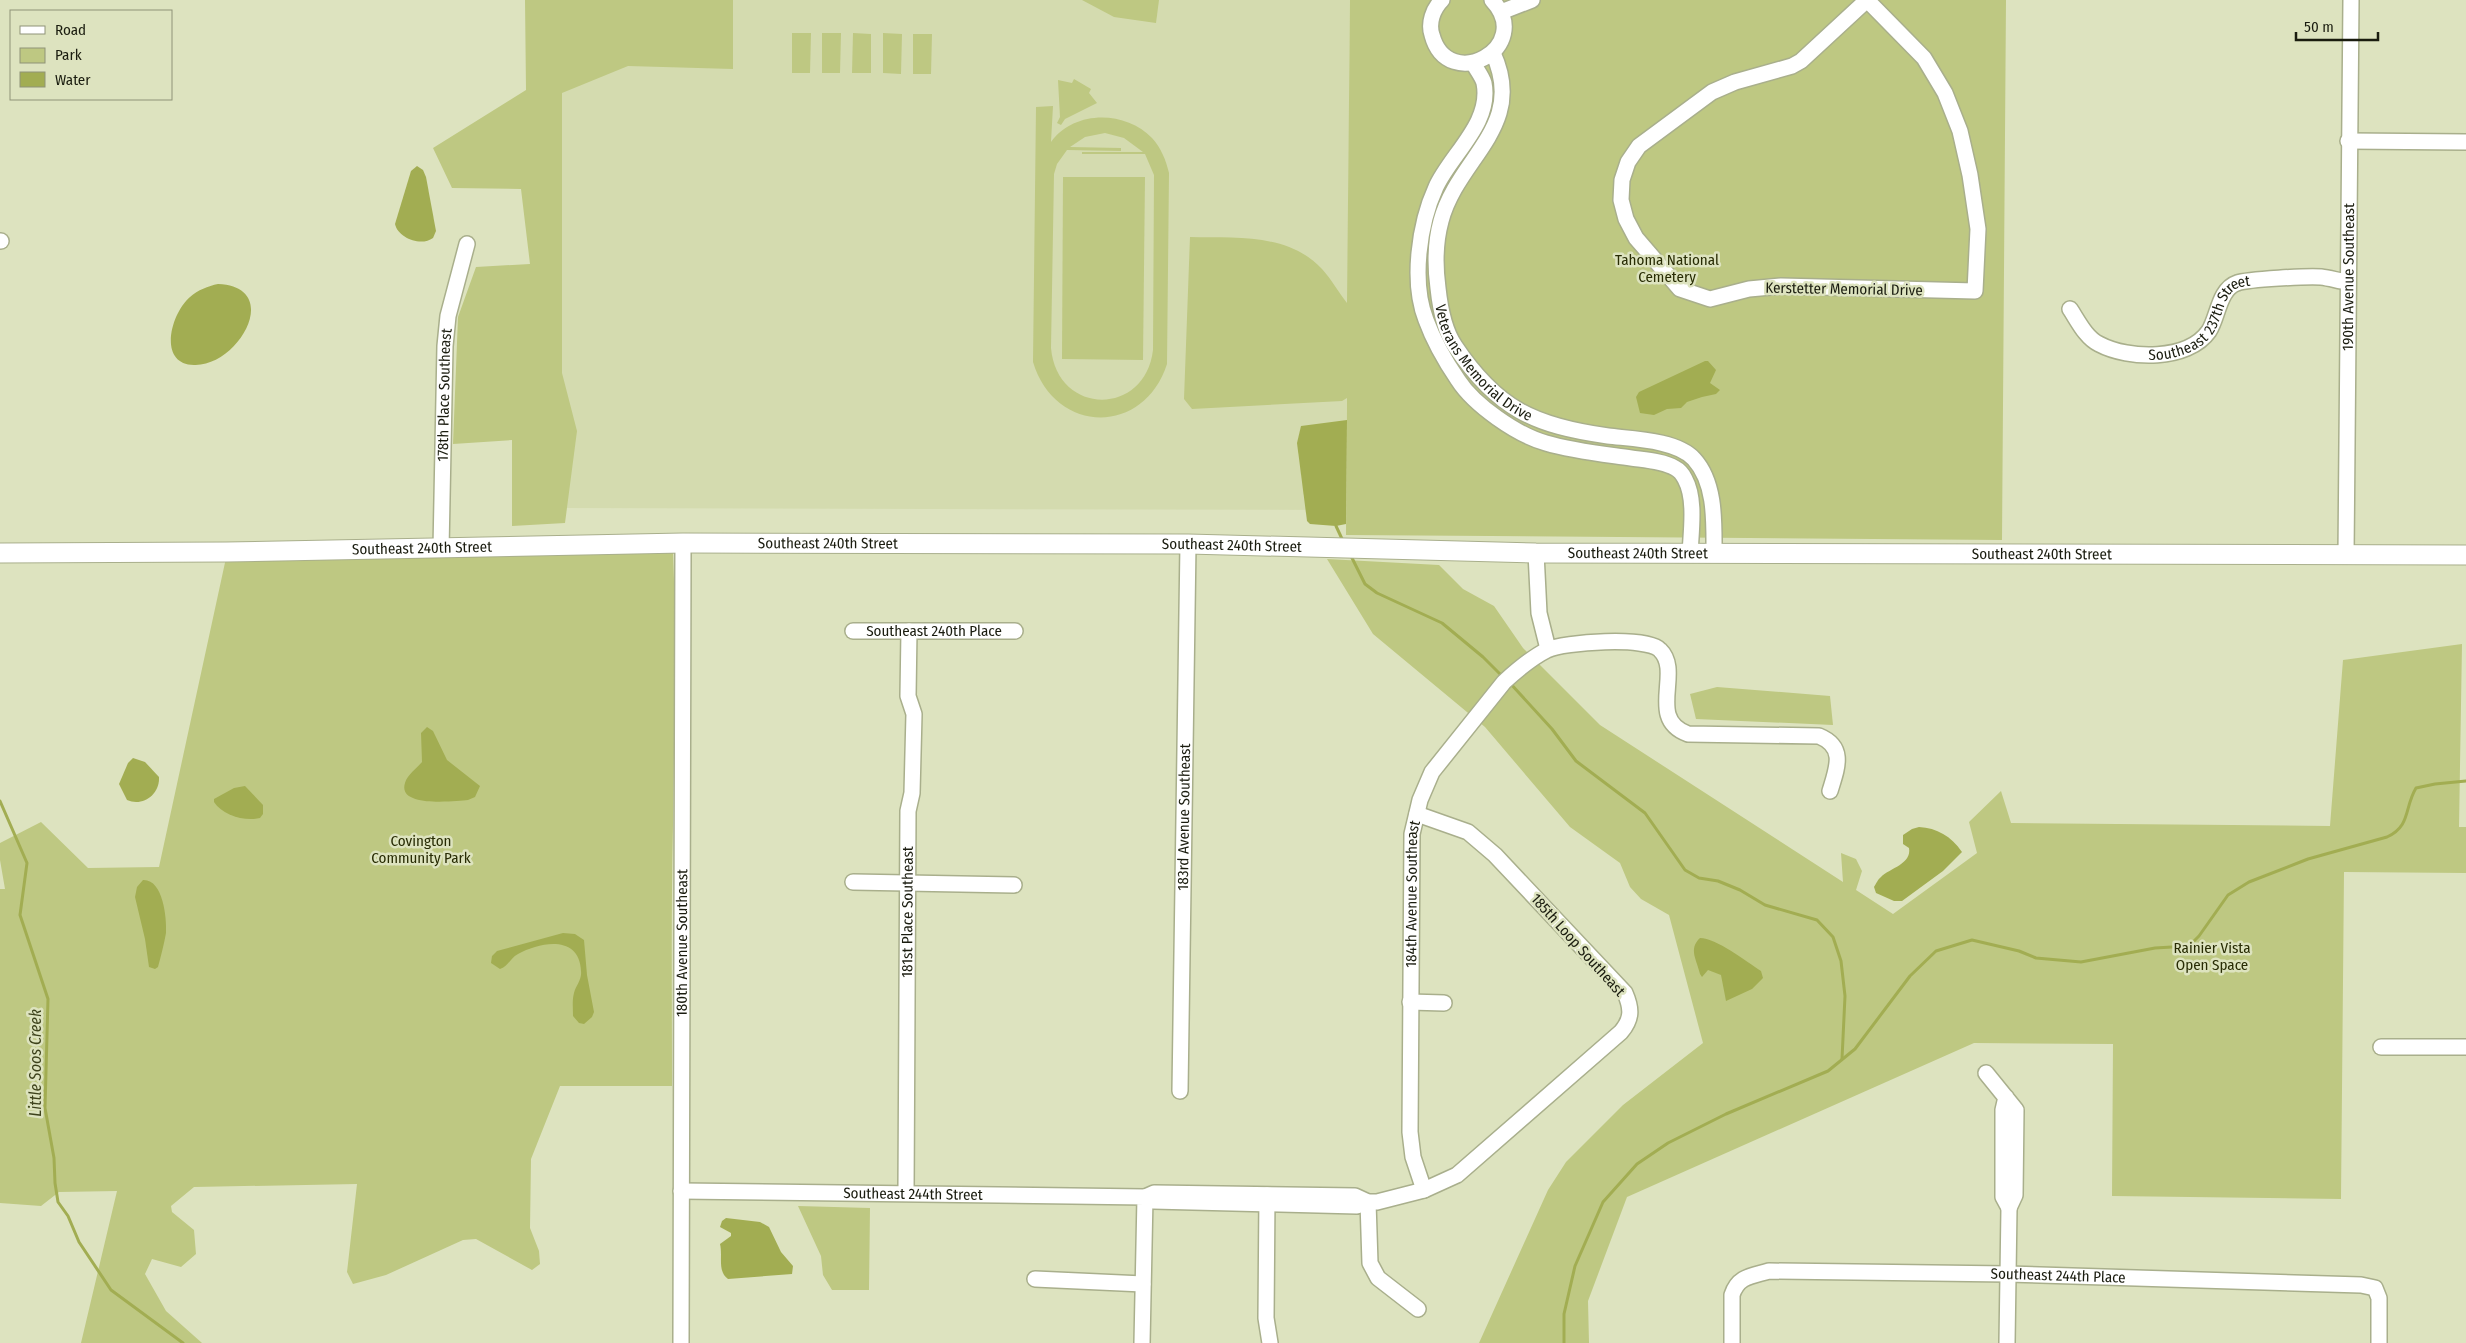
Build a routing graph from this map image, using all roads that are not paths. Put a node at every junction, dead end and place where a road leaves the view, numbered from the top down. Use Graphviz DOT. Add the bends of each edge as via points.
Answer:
graph roads {
  1 [pos="1442,0"];
  2 [pos="1532,0"];
  3 [pos="1867,0"];
  4 [pos="2351,0"];
  5 [pos="1496,6"];
  6 [pos="1493,53"];
  7 [pos="1473,63"];
  8 [pos="2348,142"];
  9 [pos="2466,142"];
  10 [pos="467,244"];
  11 [pos="2347,282"];
  12 [pos="2070,309"];
  13 [pos="1608,436"];
  14 [pos="1607,455"];
  15 [pos="1690,512"];
  16 [pos="1712,513"];
  17 [pos="683,543"];
  18 [pos="1188,544"];
  19 [pos="441,549"];
  20 [pos="0,553"];
  21 [pos="1536,553"];
  22 [pos="1690,554"];
  23 [pos="1714,554"];
  24 [pos="2346,555"];
  25 [pos="2466,555"];
  26 [pos="1015,630"];
  27 [pos="854,631"];
  28 [pos="909,631"];
  29 [pos="1548,649"];
  30 [pos="1830,791"];
  31 [pos="1417,814"];
  32 [pos="853,882"];
  33 [pos="909,883"];
  34 [pos="1014,884"];
  35 [pos="1410,1002"];
  36 [pos="1444,1003"];
  37 [pos="2381,1046"];
  38 [pos="2466,1047"];
  39 [pos="1986,1072"];
  40 [pos="1180,1091"];
  41 [pos="1424,1190"];
  42 [pos="681,1191"];
  43 [pos="906,1193"];
  44 [pos="1145,1197"];
  45 [pos="1267,1199"];
  46 [pos="1368,1202"];
  47 [pos="2008,1274"];
  48 [pos="1035,1279"];
  49 [pos="1143,1284"];
  50 [pos="1418,1309"];
  51 [pos="681,1343"];
  52 [pos="1142,1343"];
  53 [pos="1270,1343"];
  54 [pos="1732,1343"];
  55 [pos="2007,1343"];
  56 [pos="2379,1343"];
  1 -- 7 [label="street" via="1433,12 1433,41 1445,56"];
  2 -- 5 [label="street"];
  3 -- 3 [label="street, Kerstetter Memorial Drive" via="1924,58 1945,93 1960,131 1978,229 1975,291 1781,286 1749,289 1710,299 1680,289 1636,238 1626,219 1621,200 1622,180 1628,162 1639,146 1712,92 1801,61"];
  4 -- 8 [label="street, 190th Avenue Southeast"];
  5 -- 6 [label="street" via="1503,34"];
  6 -- 7 [label="street"];
  6 -- 13 [label="street, Veterans Memorial Drive" via="1500,68 1501,109 1493,132 1453,192 1441,220 1436,246 1439,300 1446,328 1474,374 1524,414 1561,427"];
  7 -- 14 [label="street, Veterans Memorial Drive" via="1484,83 1480,116 1436,187 1426,214 1419,251 1425,319 1439,351 1458,381 1482,406 1514,430 1544,443"];
  8 -- 9 [label="street"];
  8 -- 11 [label="street, 190th Avenue Southeast"];
  10 -- 19 [label="street, 178th Place Southeast" via="448,316 445,346"];
  11 -- 12 [label="street, Southeast 237th Street" via="2320,277 2236,283 2225,293 2208,331 2193,346 2152,355 2127,353 2098,344"];
  11 -- 24 [label="street, 190th Avenue Southeast"];
  13 -- 14 [label="street"];
  13 -- 16 [label="street, Veterans Memorial Drive" via="1655,441 1693,458 1704,473"];
  14 -- 15 [label="street, Veterans Memorial Drive" via="1658,462 1676,468 1690,491"];
  15 -- 16 [label="street"];
  15 -- 22 [label="street, Veterans Memorial Drive"];
  16 -- 23 [label="street, Veterans Memorial Drive"];
  17 -- 18 [label="main road, Southeast 240th Street"];
  17 -- 19 [label="main road, Southeast 240th Street"];
  17 -- 42 [label="street, 180th Avenue Southeast"];
  18 -- 21 [label="main road, Southeast 240th Street"];
  18 -- 40 [label="street, 183rd Avenue Southeast"];
  19 -- 20 [label="main road, Southeast 240th Street"];
  21 -- 22 [label="main road, Southeast 240th Street"];
  21 -- 29 [label="street" via="1539,613"];
  22 -- 23 [label="main road, Southeast 240th Street"];
  23 -- 24 [label="main road, Southeast 240th Street"];
  24 -- 25 [label="main road, Southeast 240th Street"];
  26 -- 28 [label="street, Southeast 240th Place"];
  27 -- 28 [label="street, Southeast 240th Place"];
  28 -- 33 [label="street, 181st Place Southeast" via="908,696 914,714 912,792 908,811"];
  29 -- 30 [label="street" via="1604,641 1645,643 1660,649 1666,660 1668,676 1667,712 1675,727 1688,734 1819,736 1832,741 1836,750 1836,772"];
  29 -- 31 [label="street, 184th Avenue Southeast" via="1517,669 1504,682 1442,757 1425,785"];
  31 -- 35 [label="street, 184th Avenue Southeast" via="1411,851"];
  31 -- 41 [label="street, 185th Loop Southeast" via="1468,832 1495,855 1625,993 1631,1013 1621,1032 1457,1176"];
  32 -- 33 [label="street"];
  33 -- 34 [label="street"];
  33 -- 43 [label="street, 181st Place Southeast"];
  35 -- 36 [label="street"];
  35 -- 41 [label="street, 184th Avenue Southeast" via="1410,1132"];
  37 -- 38 [label="street"];
  39 -- 47 [label="street" via="2006,1098 2003,1110 2003,1197 2008,1208"];
  41 -- 46 [label="street, Southeast 244th Street"];
  42 -- 43 [label="street, Southeast 244th Street"];
  42 -- 51 [label="street, 180th Avenue Southeast"];
  43 -- 44 [label="street, Southeast 244th Street"];
  44 -- 45 [label="street, Southeast 244th Street" via="1154,1193"];
  44 -- 49 [label="street"];
  45 -- 46 [label="street, Southeast 244th Street" via="1355,1196"];
  45 -- 53 [label="street" via="1266,1318"];
  46 -- 50 [label="street" via="1370,1263 1378,1278"];
  47 -- 54 [label="street, Southeast 244th Place" via="1769,1271 1742,1278 1732,1295"];
  47 -- 55 [label="street"];
  47 -- 56 [label="street, Southeast 244th Place" via="2361,1285 2375,1288 2379,1298"];
  48 -- 49 [label="street"];
  49 -- 52 [label="street"];
}
